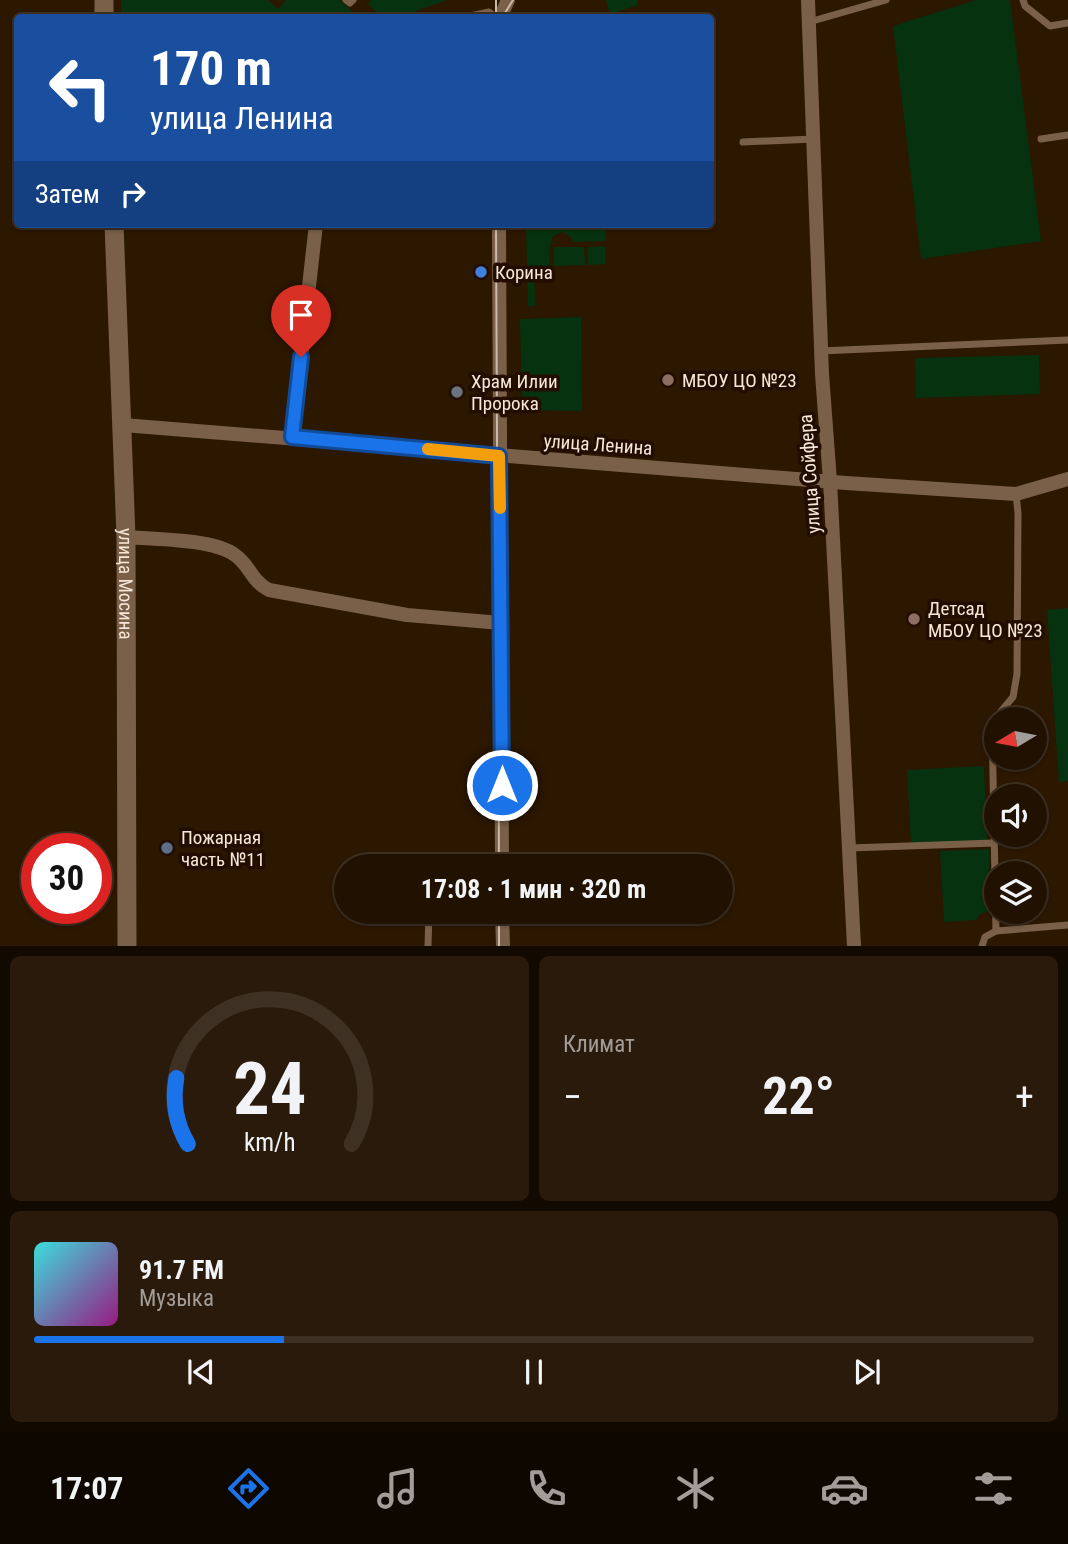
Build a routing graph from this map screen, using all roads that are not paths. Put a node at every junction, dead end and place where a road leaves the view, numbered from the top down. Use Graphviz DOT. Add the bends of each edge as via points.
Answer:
graph roads {
  1 [pos="346,0"];
  2 [pos="353,0"];
  3 [pos="808,0"];
  4 [pos="886,0"];
  5 [pos="1023,0"];
  6 [pos="809,22"];
  7 [pos="1068,23"];
  8 [pos="1068,135"];
  9 [pos="814,139"];
  10 [pos="1041,139"];
  11 [pos="743,142"];
  12 [pos="115,228"];
  13 [pos="316,228"];
  14 [pos="499,228"];
  15 [pos="1068,340"];
  16 [pos="821,351"];
  17 [pos="123,425"];
  18 [pos="292,437"];
  19 [pos="499,456"];
  20 [pos="1068,479"];
  21 [pos="831,481"];
  22 [pos="1016,494"];
  23 [pos="127,537"];
  24 [pos="501,623"];
  25 [pos="993,784"];
  26 [pos="984,843"];
  27 [pos="994,847"];
  28 [pos="849,848"];
  29 [pos="502,854"];
  30 [pos="429,924"];
  31 [pos="502,924"];
  32 [pos="1068,925"];
  33 [pos="996,931"];
  34 [pos="127,946"];
  35 [pos="428,946"];
  36 [pos="503,946"];
  37 [pos="854,946"];
  38 [pos="982,946"];
  1 -- 2 [label="lane"];
  3 -- 6 [label="street, улица Сойфера"];
  4 -- 6 [label="lane"];
  5 -- 7 [label="lane" via="1050,26"];
  6 -- 9 [label="street, улица Сойфера"];
  8 -- 10 [label="lane"];
  9 -- 11 [label="lane"];
  9 -- 16 [label="street, улица Сойфера"];
  12 -- 17 [label="main road, улица Мосина"];
  13 -- 18 [label="street"];
  14 -- 19 [label="street"];
  15 -- 16 [label="lane"];
  16 -- 21 [label="street, улица Сойфера"];
  17 -- 18 [label="street, улица Ленина"];
  17 -- 23 [label="main road, улица Мосина"];
  18 -- 19 [label="street, улица Ленина"];
  19 -- 21 [label="street, улица Ленина"];
  19 -- 24 [label="street"];
  20 -- 22 [label="street, улица Ленина"];
  21 -- 22 [label="street, улица Ленина"];
  21 -- 28 [label="street, улица Сойфера"];
  22 -- 25 [label="lane" via="1017,674 1013,697 992,722"];
  23 -- 24 [label="street" via="223,549 236,555 257,584 269,590 407,615"];
  23 -- 34 [label="main road, улица Мосина"];
  24 -- 29 [label="street"];
  26 -- 28 [label="lane"];
  27 -- 33 [label="lane"];
  28 -- 37 [label="street, улица Сойфера"];
  30 -- 35 [label="lane"];
  31 -- 36 [label="street"];
  32 -- 33 [label="lane"];
  33 -- 38 [label="lane" via="985,937"];
}
